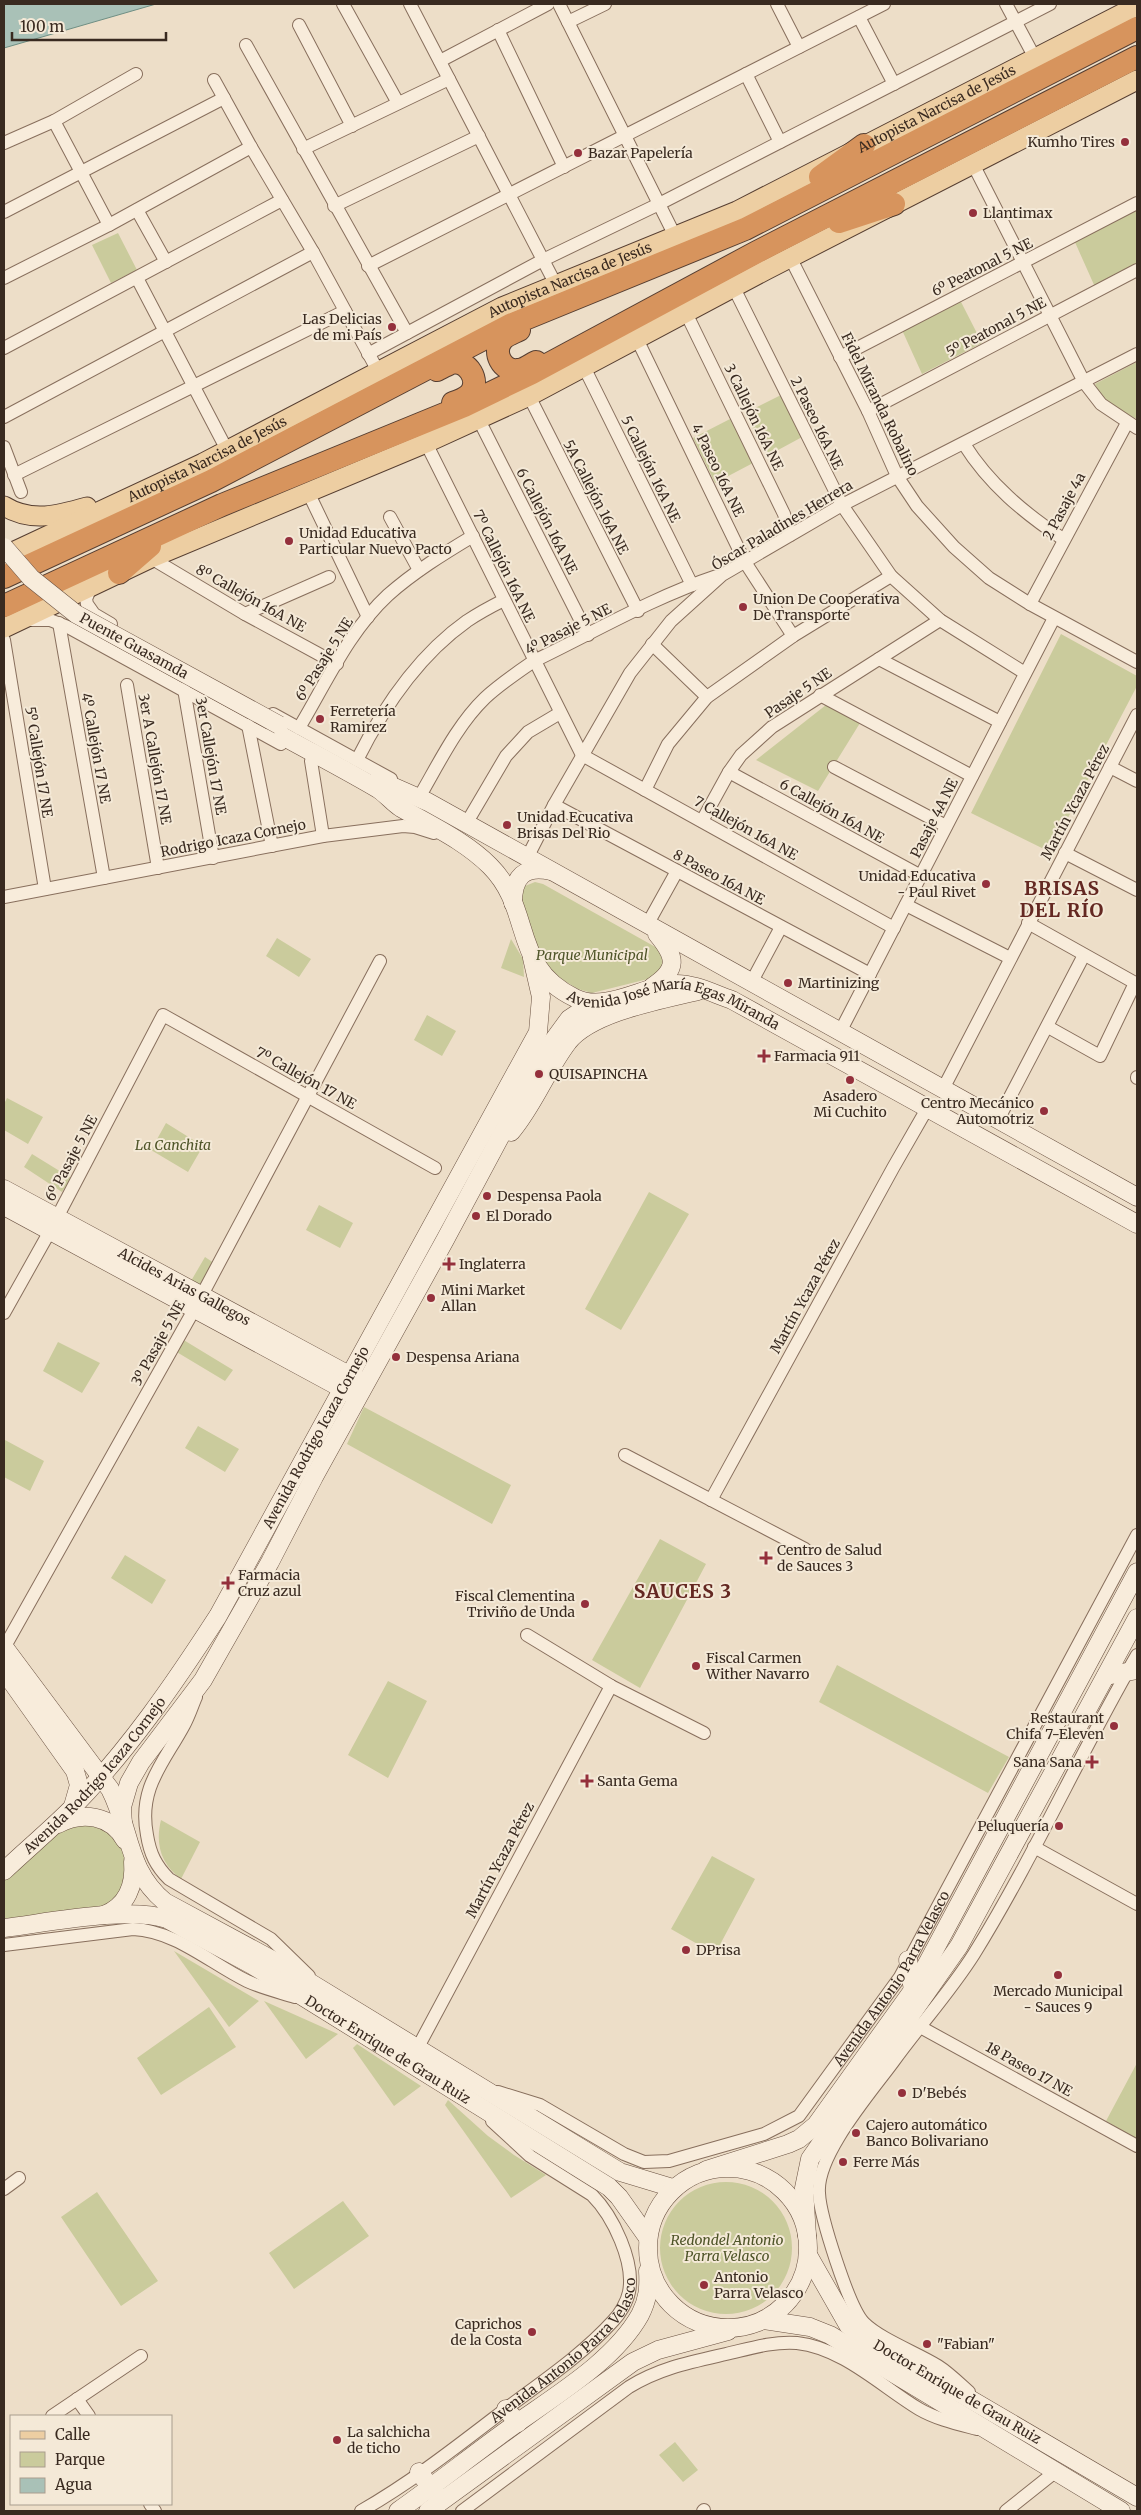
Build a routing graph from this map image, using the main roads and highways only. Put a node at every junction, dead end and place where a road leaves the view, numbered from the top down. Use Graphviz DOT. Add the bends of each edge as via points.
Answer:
graph roads {
  1 [pos="1137,6"];
  2 [pos="1137,28"];
  3 [pos="1137,57"];
  4 [pos="1137,80"];
  5 [pos="864,146"];
  6 [pos="894,204"];
  7 [pos="756,224"];
  8 [pos="767,247"];
  9 [pos="578,298"];
  10 [pos="597,338"];
  11 [pos="379,381"];
  12 [pos="399,433"];
  13 [pos="141,492"];
  14 [pos="4,506"];
  15 [pos="169,529"];
  16 [pos="4,547"];
  17 [pos="4,557"];
  18 [pos="119,573"];
  19 [pos="4,577"];
  20 [pos="9,618"];
  21 [pos="277,729"];
  22 [pos="551,872"];
  23 [pos="513,903"];
  24 [pos="649,926"];
  25 [pos="532,958"];
  26 [pos="651,987"];
  27 [pos="703,990"];
  28 [pos="609,1000"];
  29 [pos="491,1156"];
  30 [pos="4,1189"];
  31 [pos="1137,1197"];
  32 [pos="4,1206"];
  33 [pos="53,1224"];
  34 [pos="1137,1224"];
  35 [pos="354,1386"];
  36 [pos="1137,1572"];
  37 [pos="1137,1619"];
  38 [pos="4,1648"];
  39 [pos="4,1671"];
  40 [pos="1132,1671"];
  41 [pos="1106,1676"];
  42 [pos="102,1775"];
  43 [pos="72,1808"];
  44 [pos="123,1826"];
  45 [pos="52,1827"];
  46 [pos="131,1854"];
  47 [pos="4,1871"];
  48 [pos="99,1917"];
  49 [pos="4,1928"];
  50 [pos="908,1960"];
  51 [pos="912,1990"];
  52 [pos="706,2170"];
  53 [pos="673,2188"];
  54 [pos="807,2236"];
  55 [pos="648,2245"];
  56 [pos="808,2255"];
  57 [pos="764,2320"];
  58 [pos="743,2327"];
  59 [pos="506,2409"];
  60 [pos="518,2423"];
  61 [pos="419,2472"];
  62 [pos="431,2488"];
  63 [pos="1137,2497"];
  64 [pos="440,2508"];
  65 [pos="398,2511"];
  66 [pos="1121,2511"];
  1 -- 5 [label="main road, Autopista Narcisa de Jesús"];
  2 -- 7 [label="highway, Autopista Narcisa de Jesús"];
  3 -- 8 [label="highway"];
  4 -- 6 [label="main road"];
  5 -- 7 [label="highway"];
  5 -- 11 [label="main road, Autopista Narcisa de Jesús" via="737,211 502,307"];
  6 -- 8 [label="highway"];
  6 -- 18 [label="main road" via="479,420"];
  7 -- 9 [label="highway, Autopista Narcisa de Jesús"];
  8 -- 10 [label="highway"];
  9 -- 10 [label="highway" via="560,314 505,336 498,347 499,360 507,368 519,370 574,342"];
  9 -- 11 [label="highway, Autopista Narcisa de Jesús"];
  10 -- 12 [label="highway" via="464,406"];
  11 -- 12 [label="highway" via="404,387 451,363 463,364 472,374 474,385 468,396 418,417"];
  11 -- 13 [label="main road, Autopista Narcisa de Jesús"];
  11 -- 19 [label="highway, Autopista Narcisa de Jesús" via="211,481"];
  12 -- 15 [label="highway"];
  13 -- 14 [label="main road" via="45,517 24,515"];
  13 -- 17 [label="main road, Autopista Narcisa de Jesús"];
  15 -- 18 [label="highway"];
  15 -- 20 [label="highway"];
  16 -- 21 [label="main road, Puente Guasamda, bridge" via="31,578 76,614"];
  17 -- 21 [label="main road, Puente Guasamda" via="44,598 78,623"];
  18 -- 20 [label="main road"];
  21 -- 22 [label="main road, Avenida José María Egas Miranda" via="383,783 425,798"];
  21 -- 23 [label="main road, Avenida José María Egas Miranda" via="467,846 500,877"];
  22 -- 23 [label="main road" via="534,870 520,876 514,884"];
  22 -- 24 [label="main road, Avenida José María Egas Miranda"];
  23 -- 25 [label="main road, Avenida José María Egas Miranda"];
  24 -- 26 [label="main road" via="667,946 672,959 668,975"];
  24 -- 31 [label="main road, Avenida José María Egas Miranda"];
  25 -- 28 [label="main road, Avenida José María Egas Miranda" via="554,987 582,1001"];
  25 -- 35 [label="main road, Avenida Rodrigo Icaza Cornejo" via="541,997 538,1032"];
  26 -- 27 [label="main road, Avenida José María Egas Miranda" via="675,984"];
  26 -- 28 [label="main road, Avenida José María Egas Miranda"];
  27 -- 29 [label="main road" via="609,1016 578,1032 562,1051 526,1114"];
  27 -- 34 [label="main road, Avenida José María Egas Miranda" via="747,1007"];
  28 -- 29 [label="main road, Avenida Rodrigo Icaza Cornejo" via="578,1013 562,1026 546,1049"];
  29 -- 35 [label="main road, Avenida Rodrigo Icaza Cornejo"];
  30 -- 33 [label="main road, Alcides Arias Gallegos"];
  32 -- 33 [label="main road, Alcides Arias Gallegos"];
  33 -- 35 [label="main road, Alcides Arias Gallegos"];
  35 -- 42 [label="main road, Avenida Rodrigo Icaza Cornejo" via="176,1682"];
  35 -- 44 [label="main road, Avenida Rodrigo Icaza Cornejo" via="203,1680 133,1776 123,1801"];
  36 -- 51 [label="main road, Avenida Antonio Parra Velasco"];
  37 -- 41 [label="main road"];
  38 -- 42 [label="main road, Doctor Enrique de Grau Ruiz"];
  39 -- 43 [label="main road" via="76,1772 79,1785"];
  40 -- 41 [label="main road"];
  41 -- 54 [label="main road" via="959,1946 913,2023 810,2159 804,2188"];
  42 -- 43 [label="main road, Avenida Rodrigo Icaza Cornejo"];
  42 -- 44 [label="main road, Doctor Enrique de Grau Ruiz" via="115,1798"];
  43 -- 45 [label="main road, Avenida Rodrigo Icaza Cornejo"];
  44 -- 46 [label="main road, Doctor Enrique de Grau Ruiz"];
  45 -- 46 [label="main road" via="74,1818 101,1819 116,1828"];
  45 -- 47 [label="main road, Avenida Rodrigo Icaza Cornejo"];
  46 -- 48 [label="main road" via="133,1881 125,1900"];
  46 -- 53 [label="main road, Doctor Enrique de Grau Ruiz" via="150,1888 164,1902 278,1963 620,2172"];
  48 -- 49 [label="main road"];
  48 -- 55 [label="main road, Doctor Enrique de Grau Ruiz" via="141,1913 167,1919 252,1966 609,2187 619,2197"];
  50 -- 51 [label="main road"];
  51 -- 52 [label="main road, Avenida Antonio Parra Velasco" via="809,2132 778,2149"];
  52 -- 53 [label="main road"];
  52 -- 54 [label="main road" via="733,2167 758,2173 782,2188 799,2210"];
  53 -- 55 [label="main road" via="650,2225"];
  54 -- 56 [label="main road"];
  55 -- 58 [label="main road" via="654,2279 668,2302 690,2319 716,2328"];
  55 -- 60 [label="main road, Avenida Antonio Parra Velasco" via="648,2294 628,2333 581,2377"];
  56 -- 57 [label="main road" via="797,2289 783,2307"];
  56 -- 63 [label="main road, Doctor Enrique de Grau Ruiz" via="848,2324 857,2333"];
  57 -- 58 [label="main road"];
  57 -- 66 [label="main road, Doctor Enrique de Grau Ruiz" via="821,2330"];
  58 -- 64 [label="main road" via="658,2350 633,2362"];
  59 -- 60 [label="main road"];
  60 -- 62 [label="main road, Avenida Antonio Parra Velasco" via="494,2429"];
  61 -- 62 [label="main road"];
  62 -- 64 [label="main road"];
  62 -- 65 [label="main road, Avenida Antonio Parra Velasco"];
}
